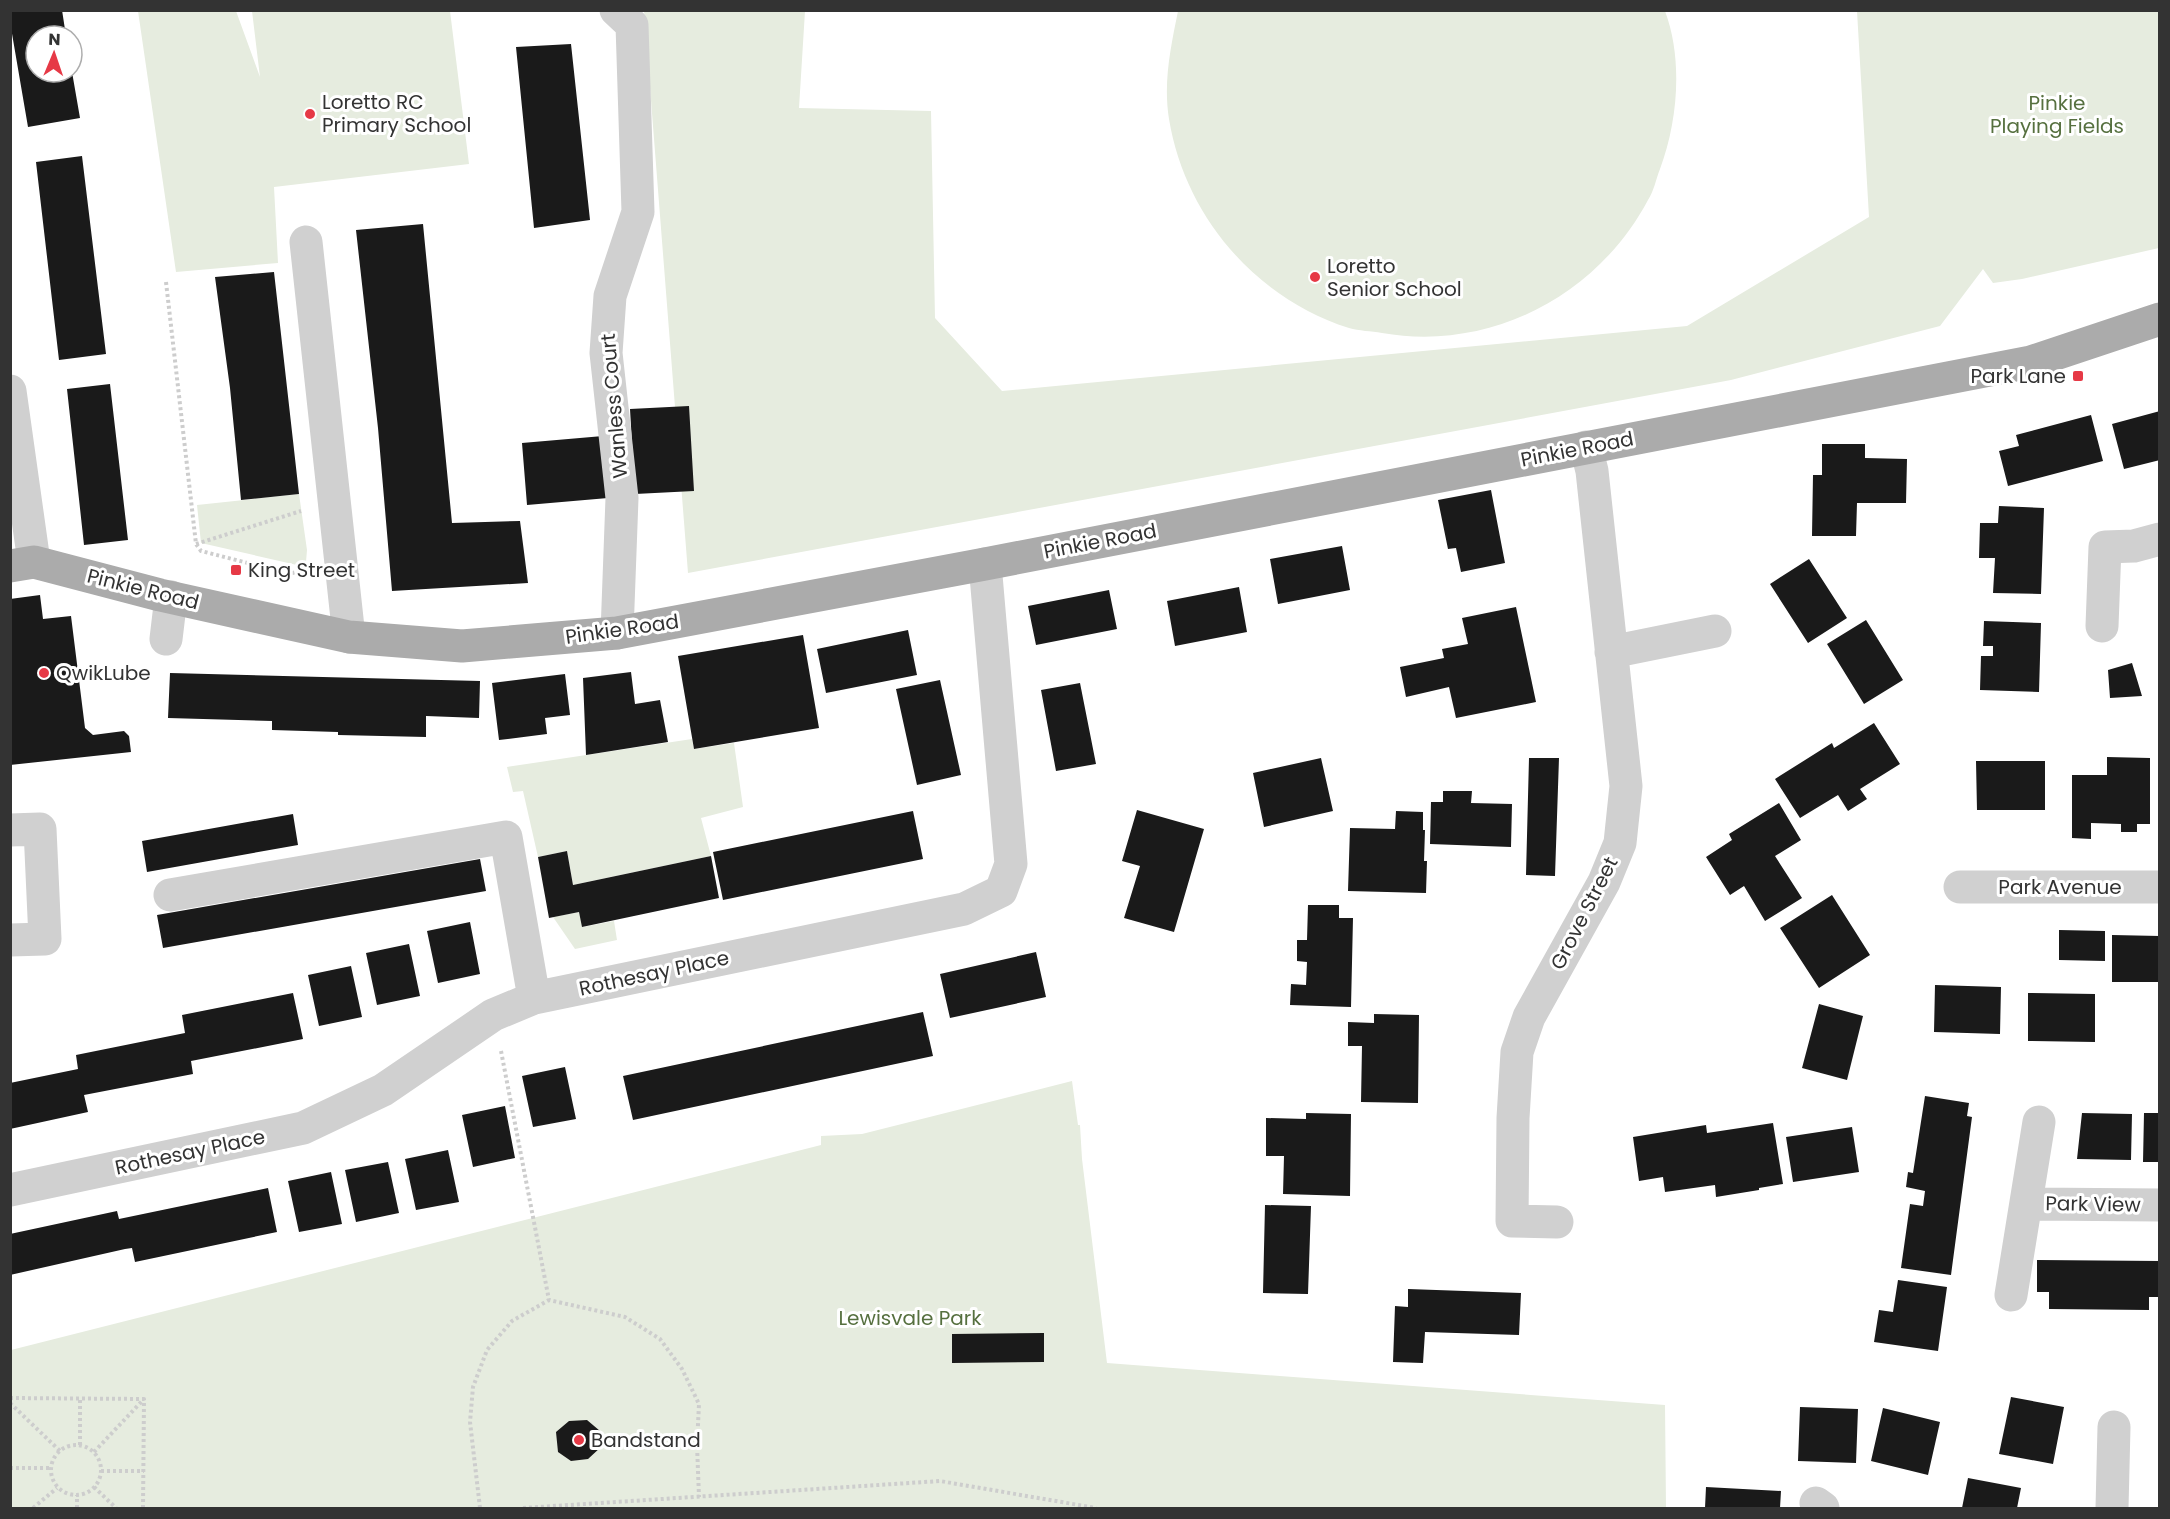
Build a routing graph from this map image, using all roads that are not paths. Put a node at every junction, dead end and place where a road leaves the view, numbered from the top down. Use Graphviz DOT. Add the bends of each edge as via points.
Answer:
graph roads {
  1 [pos="616,10"];
  2 [pos="306,242"];
  3 [pos="2160,319"];
  4 [pos="10,391"];
  5 [pos="1586,447"];
  6 [pos="2160,540"];
  7 [pos="22,564"];
  8 [pos="985,564"];
  9 [pos="171,597"];
  10 [pos="2102,626"];
  11 [pos="1715,631"];
  12 [pos="617,633"];
  13 [pos="349,637"];
  14 [pos="166,639"];
  15 [pos="1611,652"];
  16 [pos="10,831"];
  17 [pos="1960,887"];
  18 [pos="2160,887"];
  19 [pos="170,895"];
  20 [pos="10,940"];
  21 [pos="534,998"];
  22 [pos="2039,1122"];
  23 [pos="10,1190"];
  24 [pos="2026,1204"];
  25 [pos="2160,1205"];
  26 [pos="1557,1222"];
  27 [pos="2011,1295"];
  28 [pos="2114,1427"];
  29 [pos="2112,1509"];
  1 -- 12 [label="street, Wanless Court" via="632,25 638,212 610,296 606,353 622,498"];
  2 -- 13 [label="street"];
  3 -- 5 [label="main road, Pinkie Road" via="2031,362"];
  4 -- 7 [label="street"];
  5 -- 8 [label="main road, Pinkie Road"];
  5 -- 15 [label="street, Grove Street" via="1592,471"];
  6 -- 10 [label="street" via="2105,547"];
  7 -- 9 [label="main road, Pinkie Road"];
  8 -- 12 [label="main road, Pinkie Road"];
  8 -- 21 [label="street, Rothesay Place" via="1011,864 1001,891 964,909"];
  9 -- 13 [label="main road, Pinkie Road"];
  9 -- 14 [label="street"];
  11 -- 15 [label="street"];
  12 -- 13 [label="main road, Pinkie Road" via="462,646"];
  15 -- 26 [label="street, Grove Street" via="1626,786 1620,843 1604,882 1529,1017 1517,1052 1512,1221"];
  16 -- 20 [label="street" via="40,829 45,939"];
  17 -- 18 [label="street, Park Avenue"];
  19 -- 21 [label="street" via="506,837"];
  21 -- 23 [label="street, Rothesay Place" via="494,1016 383,1090 303,1128"];
  22 -- 24 [label="street, Park View"];
  24 -- 25 [label="street, Park View"];
  24 -- 27 [label="street, Park View"];
  28 -- 29 [label="street"];
}
